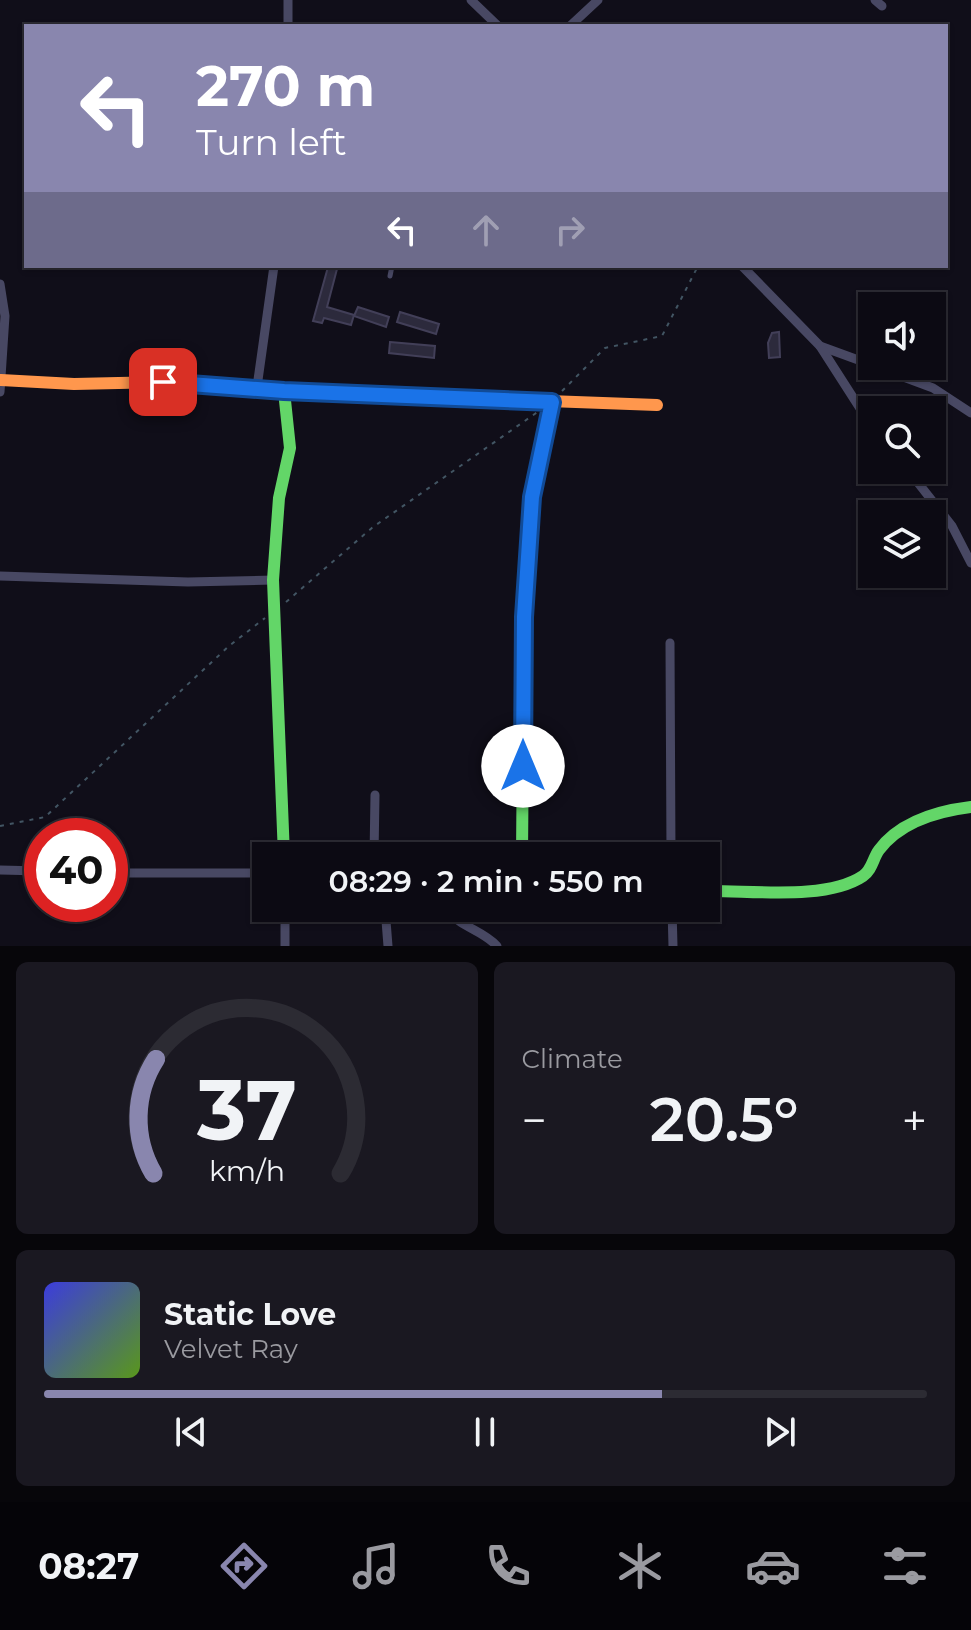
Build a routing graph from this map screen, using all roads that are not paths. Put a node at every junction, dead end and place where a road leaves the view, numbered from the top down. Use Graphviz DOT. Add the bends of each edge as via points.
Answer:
graph roads {
  1 [pos="288,0"];
  2 [pos="471,0"];
  3 [pos="598,0"];
  4 [pos="288,24"];
  5 [pos="495,24"];
  6 [pos="572,24"];
  7 [pos="274,268"];
  8 [pos="392,268"];
  9 [pos="744,268"];
  10 [pos="390,276"];
  11 [pos="0,284"];
  12 [pos="820,346"];
  13 [pos="858,360"];
  14 [pos="1,380"];
  15 [pos="911,380"];
  16 [pos="257,387"];
  17 [pos="284,391"];
  18 [pos="0,392"];
  19 [pos="552,402"];
  20 [pos="657,405"];
  21 [pos="858,405"];
  22 [pos="971,413"];
  23 [pos="919,484"];
  24 [pos="971,563"];
  25 [pos="0,576"];
  26 [pos="273,580"];
  27 [pos="670,643"];
  28 [pos="375,795"];
  29 [pos="971,807"];
  30 [pos="283,842"];
  31 [pos="374,842"];
  32 [pos="522,842"];
  33 [pos="671,842"];
  34 [pos="0,870"];
  35 [pos="24,871"];
  36 [pos="128,873"];
  37 [pos="252,873"];
  38 [pos="720,891"];
  39 [pos="285,922"];
  40 [pos="386,922"];
  41 [pos="456,922"];
  42 [pos="672,922"];
  43 [pos="285,946"];
  44 [pos="388,946"];
  45 [pos="497,946"];
  46 [pos="673,946"];
  1 -- 4 [label="street"];
  2 -- 5 [label="street"];
  3 -- 6 [label="street"];
  7 -- 16 [label="street"];
  8 -- 10 [label="lane"];
  9 -- 12 [label="street"];
  11 -- 14 [label="street" via="5,316"];
  12 -- 13 [label="street"];
  12 -- 21 [label="street"];
  14 -- 16 [label="street"];
  14 -- 18 [label="street"];
  15 -- 22 [label="street"];
  16 -- 17 [label="street"];
  17 -- 19 [label="street"];
  17 -- 26 [label="street" via="290,448 279,498"];
  19 -- 20 [label="street"];
  19 -- 32 [label="street" via="532,497 524,617"];
  23 -- 24 [label="street" via="952,526"];
  25 -- 26 [label="street"];
  26 -- 30 [label="street"];
  27 -- 33 [label="street"];
  28 -- 31 [label="street"];
  29 -- 38 [label="street" via="938,811 897,833 881,847 868,872 845,883 825,889"];
  34 -- 35 [label="street"];
  36 -- 37 [label="street"];
  39 -- 43 [label="street"];
  40 -- 44 [label="street"];
  41 -- 45 [label="street"];
  42 -- 46 [label="street"];
}
